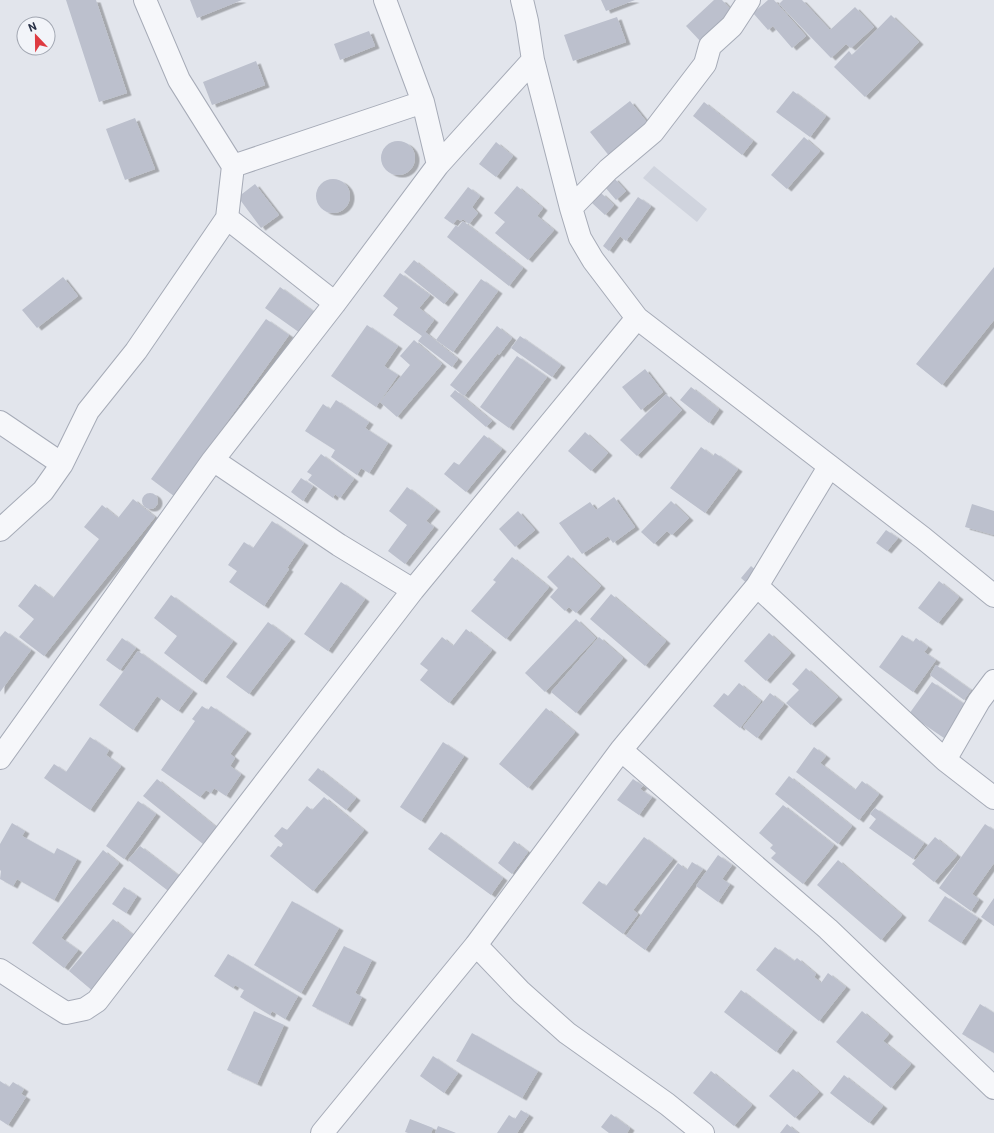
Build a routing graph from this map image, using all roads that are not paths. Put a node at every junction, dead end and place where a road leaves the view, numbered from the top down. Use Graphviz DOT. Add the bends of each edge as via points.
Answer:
graph roads {
  1 [pos="145,0"];
  2 [pos="385,0"];
  3 [pos="522,0"];
  4 [pos="749,0"];
  5 [pos="533,60"];
  6 [pos="423,102"];
  7 [pos="438,165"];
  8 [pos="233,166"];
  9 [pos="571,208"];
  10 [pos="227,218"];
  11 [pos="335,303"];
  12 [pos="637,318"];
  13 [pos="0,422"];
  14 [pos="213,460"];
  15 [pos="62,464"];
  16 [pos="829,466"];
  17 [pos="0,530"];
  18 [pos="756,586"];
  19 [pos="413,590"];
  20 [pos="994,596"];
  21 [pos="994,681"];
  22 [pos="621,750"];
  23 [pos="0,758"];
  24 [pos="945,760"];
  25 [pos="994,798"];
  26 [pos="476,945"];
  27 [pos="0,970"];
  28 [pos="994,1088"];
  29 [pos="322,1133"];
  30 [pos="703,1133"];
  1 -- 8 [label="street" via="179,80"];
  2 -- 6 [label="street"];
  3 -- 5 [label="street"];
  4 -- 9 [label="street" via="732,26 710,46 705,64 653,132 608,170"];
  5 -- 7 [label="street"];
  5 -- 9 [label="street"];
  6 -- 7 [label="street"];
  6 -- 8 [label="street"];
  7 -- 11 [label="street"];
  8 -- 10 [label="street"];
  9 -- 12 [label="street" via="580,238 593,260"];
  10 -- 11 [label="street"];
  10 -- 15 [label="street" via="136,351 88,411"];
  11 -- 14 [label="street"];
  12 -- 16 [label="street"];
  12 -- 19 [label="street"];
  13 -- 15 [label="street"];
  14 -- 19 [label="street" via="339,545"];
  14 -- 23 [label="street"];
  15 -- 17 [label="street" via="43,491"];
  16 -- 18 [label="street"];
  16 -- 20 [label="street"];
  18 -- 22 [label="street"];
  18 -- 24 [label="street"];
  19 -- 27 [label="street" via="97,1001 85,1009 66,1013"];
  21 -- 24 [label="street" via="979,701"];
  22 -- 26 [label="street"];
  22 -- 28 [label="street" via="828,929"];
  24 -- 25 [label="street"];
  26 -- 29 [label="street"];
  26 -- 30 [label="street" via="521,992 567,1033 667,1104"];
}
